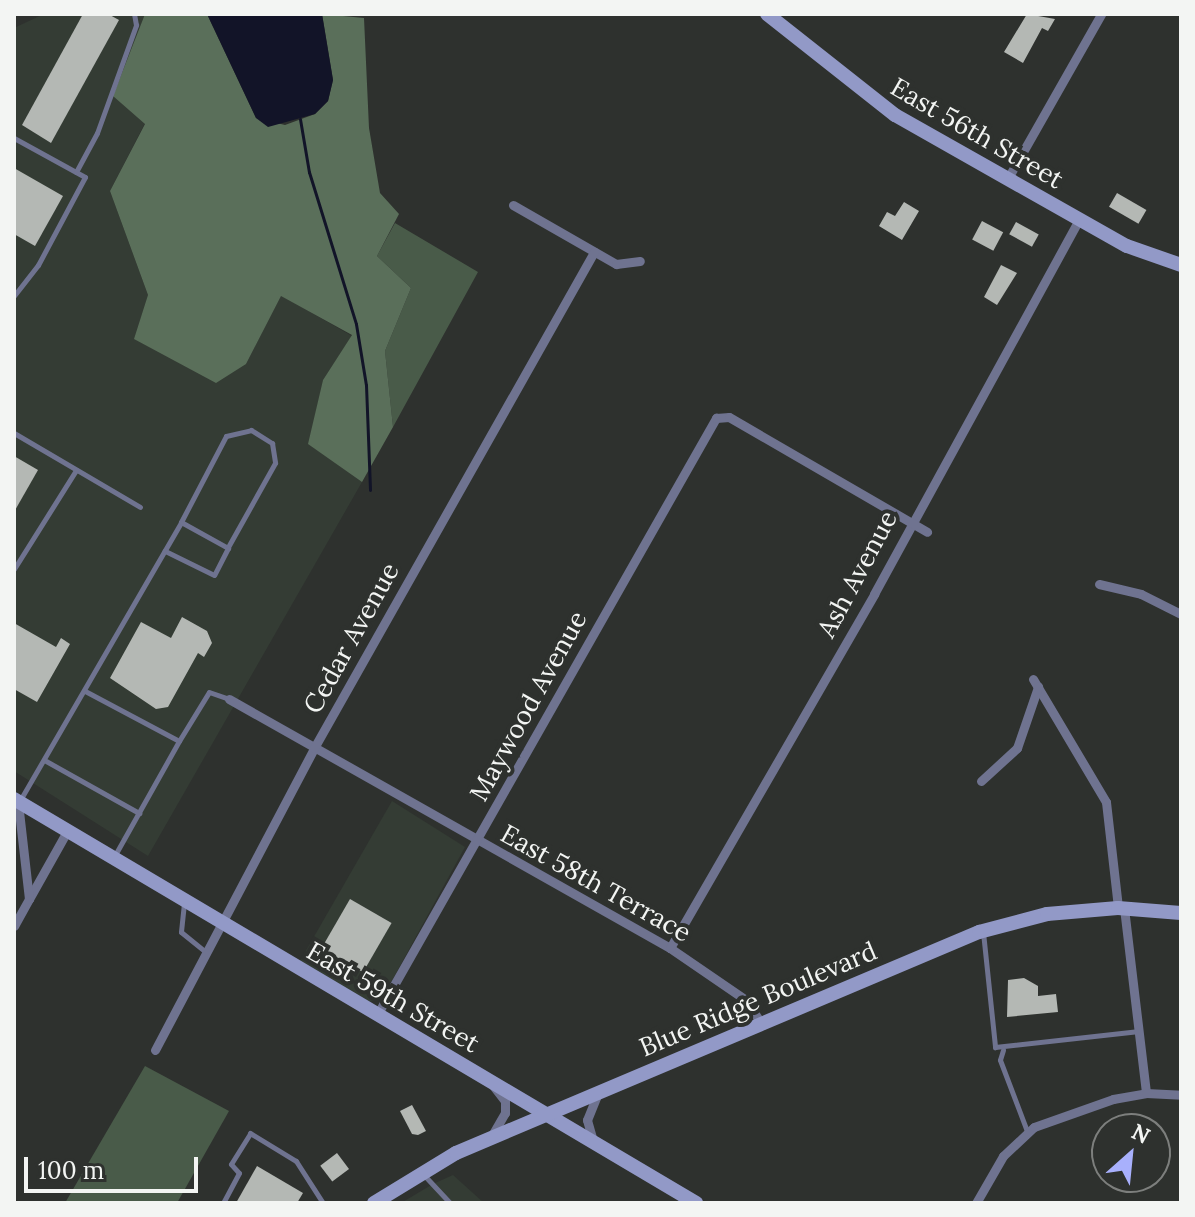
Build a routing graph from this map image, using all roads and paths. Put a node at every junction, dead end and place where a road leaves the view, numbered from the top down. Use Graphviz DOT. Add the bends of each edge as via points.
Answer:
graph roads {
  1 [pos="134,14"];
  2 [pos="767,14"];
  3 [pos="1101,14"];
  4 [pos="14,138"];
  5 [pos="76,172"];
  6 [pos="1008,178"];
  7 [pos="513,205"];
  8 [pos="1079,219"];
  9 [pos="594,252"];
  10 [pos="640,261"];
  11 [pos="1181,265"];
  12 [pos="14,296"];
  13 [pos="14,433"];
  14 [pos="76,470"];
  15 [pos="140,507"];
  16 [pos="910,521"];
  17 [pos="181,522"];
  18 [pos="927,532"];
  19 [pos="228,548"];
  20 [pos="165,551"];
  21 [pos="15,566"];
  22 [pos="1099,584"];
  23 [pos="1181,614"];
  24 [pos="85,691"];
  25 [pos="229,699"];
  26 [pos="179,741"];
  27 [pos="314,748"];
  28 [pos="46,761"];
  29 [pos="981,781"];
  30 [pos="16,800"];
  31 [pos="139,813"];
  32 [pos="66,833"];
  33 [pos="477,842"];
  34 [pos="113,860"];
  35 [pos="29,899"];
  36 [pos="185,902"];
  37 [pos="1121,908"];
  38 [pos="1181,913"];
  39 [pos="220,923"];
  40 [pos="14,926"];
  41 [pos="983,931"];
  42 [pos="670,948"];
  43 [pos="207,953"];
  44 [pos="377,1015"];
  45 [pos="762,1025"];
  46 [pos="1139,1031"];
  47 [pos="155,1050"];
  48 [pos="1003,1050"];
  49 [pos="489,1081"];
  50 [pos="599,1092"];
  51 [pos="1146,1093"];
  52 [pos="1181,1095"];
  53 [pos="544,1114"];
  54 [pos="1027,1131"];
  55 [pos="491,1137"];
  56 [pos="595,1144"];
  57 [pos="422,1173"];
  58 [pos="223,1203"];
  59 [pos="323,1203"];
  60 [pos="374,1203"];
  61 [pos="450,1203"];
  62 [pos="696,1203"];
  63 [pos="976,1203"];
  1 -- 5 [label="lane" via="136,25 97,133"];
  2 -- 6 [label="street, East 56th Street" via="855,88"];
  3 -- 6 [label="street"];
  4 -- 5 [label="lane"];
  5 -- 12 [label="lane" via="85,177 38,265"];
  6 -- 8 [label="street, East 56th Street"];
  7 -- 9 [label="street"];
  8 -- 11 [label="street, East 56th Street" via="1127,246"];
  8 -- 16 [label="street, Ash Avenue"];
  9 -- 10 [label="street" via="616,264"];
  9 -- 27 [label="street, Cedar Avenue"];
  13 -- 14 [label="lane"];
  14 -- 15 [label="lane"];
  14 -- 21 [label="lane"];
  16 -- 18 [label="street"];
  16 -- 33 [label="street, Maywood Avenue" via="729,417 716,418"];
  16 -- 42 [label="street, Ash Avenue" via="874,594"];
  17 -- 19 [label="lane"];
  17 -- 19 [label="lane" via="226,436 251,430 272,443 275,463"];
  17 -- 20 [label="lane"];
  19 -- 20 [label="lane" via="214,575"];
  20 -- 24 [label="lane"];
  22 -- 23 [label="street" via="1141,594"];
  24 -- 26 [label="lane"];
  24 -- 28 [label="lane"];
  25 -- 26 [label="lane" via="209,692"];
  25 -- 27 [label="street, East 58th Terrace"];
  26 -- 31 [label="lane"];
  27 -- 33 [label="street, East 58th Terrace"];
  27 -- 39 [label="street, Cedar Avenue"];
  28 -- 30 [label="lane"];
  28 -- 31 [label="lane"];
  29 -- 37 [label="street" via="1017,748 1036,683 1106,802"];
  30 -- 32 [label="street, East 59th Street"];
  30 -- 35 [label="street"];
  31 -- 34 [label="lane"];
  32 -- 34 [label="street, East 59th Street"];
  32 -- 35 [label="street"];
  33 -- 42 [label="street, East 58th Terrace"];
  33 -- 44 [label="street, Maywood Avenue"];
  34 -- 36 [label="street, East 59th Street"];
  35 -- 40 [label="street"];
  36 -- 39 [label="street, East 59th Street"];
  36 -- 43 [label="lane" via="181,932"];
  37 -- 38 [label="street, Blue Ridge Boulevard"];
  37 -- 41 [label="street, Blue Ridge Boulevard" via="1047,914"];
  37 -- 46 [label="street"];
  39 -- 43 [label="street, Cedar Avenue"];
  39 -- 44 [label="street, East 59th Street"];
  41 -- 45 [label="street, Blue Ridge Boulevard"];
  41 -- 48 [label="lane" via="995,1047"];
  42 -- 45 [label="street, East 58th Terrace" via="746,1000"];
  43 -- 47 [label="street, Cedar Avenue"];
  44 -- 49 [label="street, East 59th Street"];
  45 -- 50 [label="street, Blue Ridge Boulevard"];
  46 -- 48 [label="lane"];
  46 -- 51 [label="street"];
  48 -- 54 [label="lane" via="1000,1060"];
  49 -- 53 [label="street, East 59th Street"];
  49 -- 55 [label="street" via="505,1101 505,1113"];
  50 -- 53 [label="street, Blue Ridge Boulevard"];
  50 -- 56 [label="street" via="587,1120"];
  51 -- 52 [label="street"];
  51 -- 54 [label="street" via="1069,1113"];
  53 -- 55 [label="street, Blue Ridge Boulevard"];
  53 -- 56 [label="street, East 59th Street"];
  54 -- 63 [label="street" via="1003,1156"];
  55 -- 57 [label="street, Blue Ridge Boulevard"];
  56 -- 62 [label="street, East 59th Street"];
  57 -- 60 [label="street, Blue Ridge Boulevard"];
  57 -- 61 [label="lane"];
  58 -- 59 [label="lane" via="239,1173 231,1164 250,1133 296,1161"];
}
